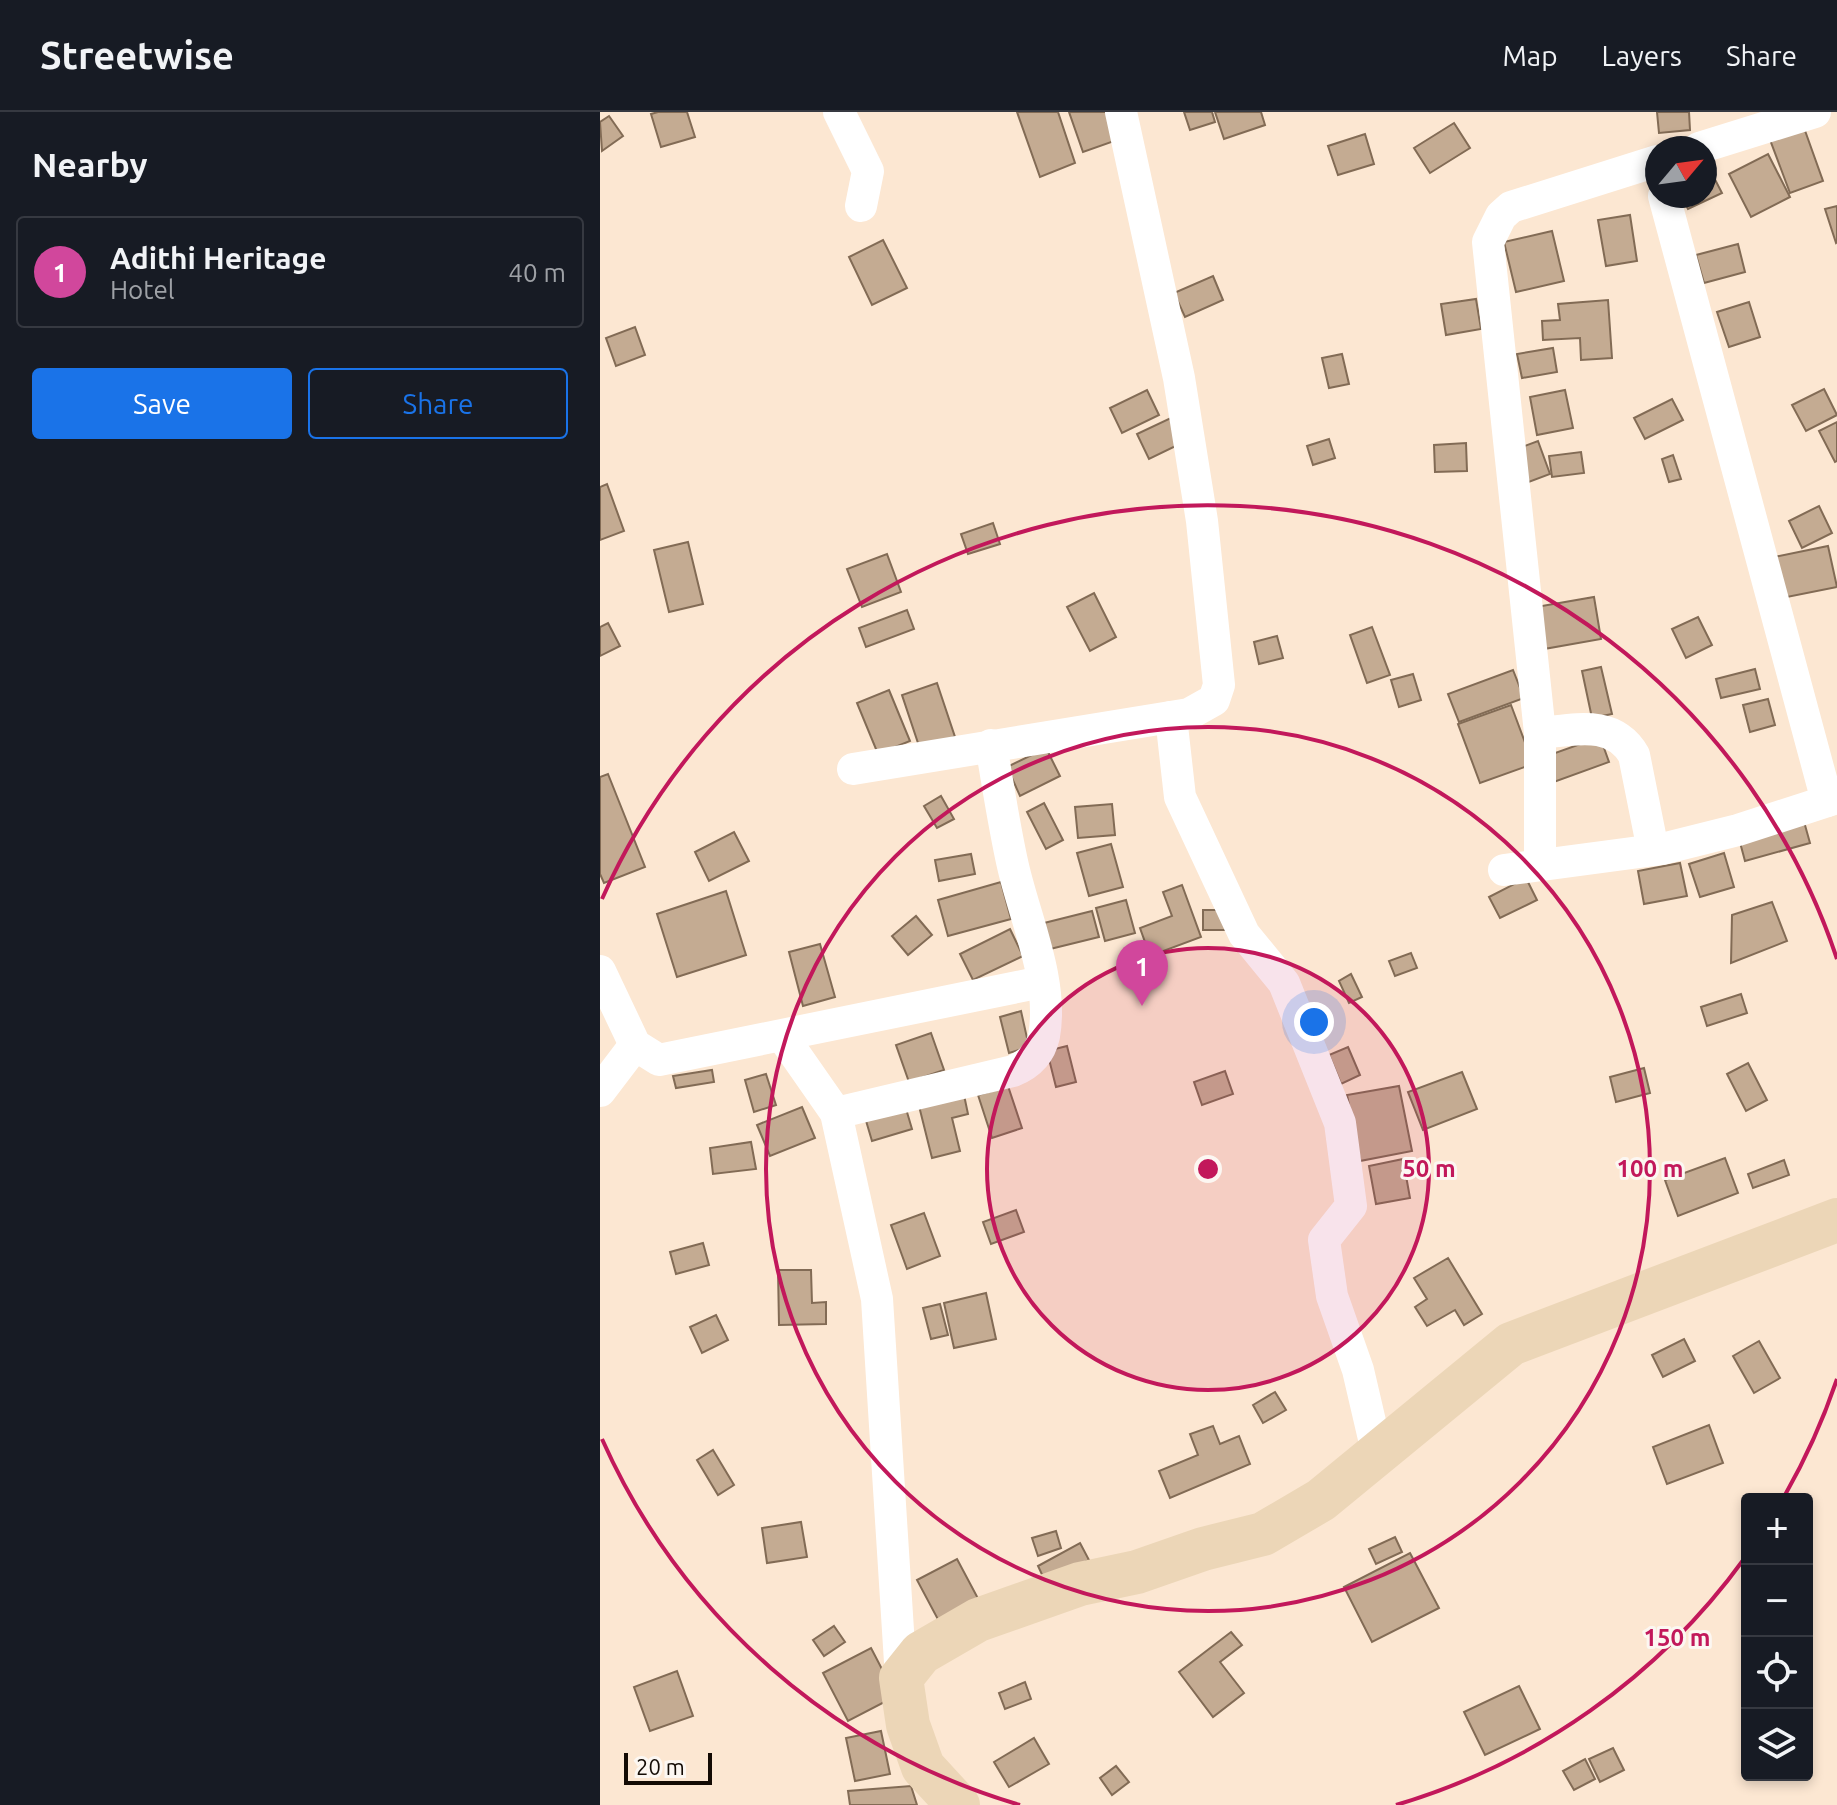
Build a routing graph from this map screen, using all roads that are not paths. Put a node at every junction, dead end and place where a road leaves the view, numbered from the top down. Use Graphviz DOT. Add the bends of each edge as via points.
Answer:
graph roads {
  1 [pos="839,112"];
  2 [pos="1121,112"];
  3 [pos="1815,112"];
  4 [pos="1717,142"];
  5 [pos="1645,167"];
  6 [pos="861,206"];
  7 [pos="1667,208"];
  8 [pos="1171,717"];
  9 [pos="1540,733"];
  10 [pos="991,745"];
  11 [pos="853,769"];
  12 [pos="1832,799"];
  13 [pos="1653,850"];
  14 [pos="1540,865"];
  15 [pos="1504,870"];
  16 [pos="600,971"];
  17 [pos="1042,982"];
  18 [pos="783,1037"];
  19 [pos="635,1045"];
  20 [pos="600,1091"];
  21 [pos="836,1113"];
  22 [pos="1837,1220"];
  23 [pos="1378,1456"];
  24 [pos="901,1678"];
  25 [pos="958,1805"];
  1 -- 6 [label="street" via="868,171"];
  2 -- 8 [label="street" via="1179,378 1202,521 1219,685 1214,700"];
  3 -- 4 [label="street"];
  5 -- 9 [label="street" via="1511,207 1488,242"];
  7 -- 12 [label="street"];
  8 -- 10 [label="street"];
  8 -- 23 [label="street" via="1180,797 1244,934 1284,983 1340,1123 1351,1206 1324,1240 1332,1296 1358,1370"];
  9 -- 13 [label="street" via="1596,728 1627,745 1634,755"];
  9 -- 14 [label="street"];
  10 -- 11 [label="street"];
  10 -- 17 [label="street"];
  12 -- 13 [label="street" via="1738,830"];
  13 -- 14 [label="street"];
  14 -- 15 [label="street"];
  16 -- 19 [label="street"];
  17 -- 18 [label="street"];
  17 -- 21 [label="street" via="1044,1034 1041,1047 1024,1066"];
  18 -- 19 [label="street" via="659,1060"];
  18 -- 21 [label="street"];
  19 -- 20 [label="street"];
  21 -- 24 [label="street" via="877,1299"];
  22 -- 23 [label="street" via="1511,1344"];
  23 -- 24 [label="street" via="1321,1500 1263,1534 1080,1584 978,1620 921,1653"];
  24 -- 25 [label="street" via="908,1725 923,1767"];
}
